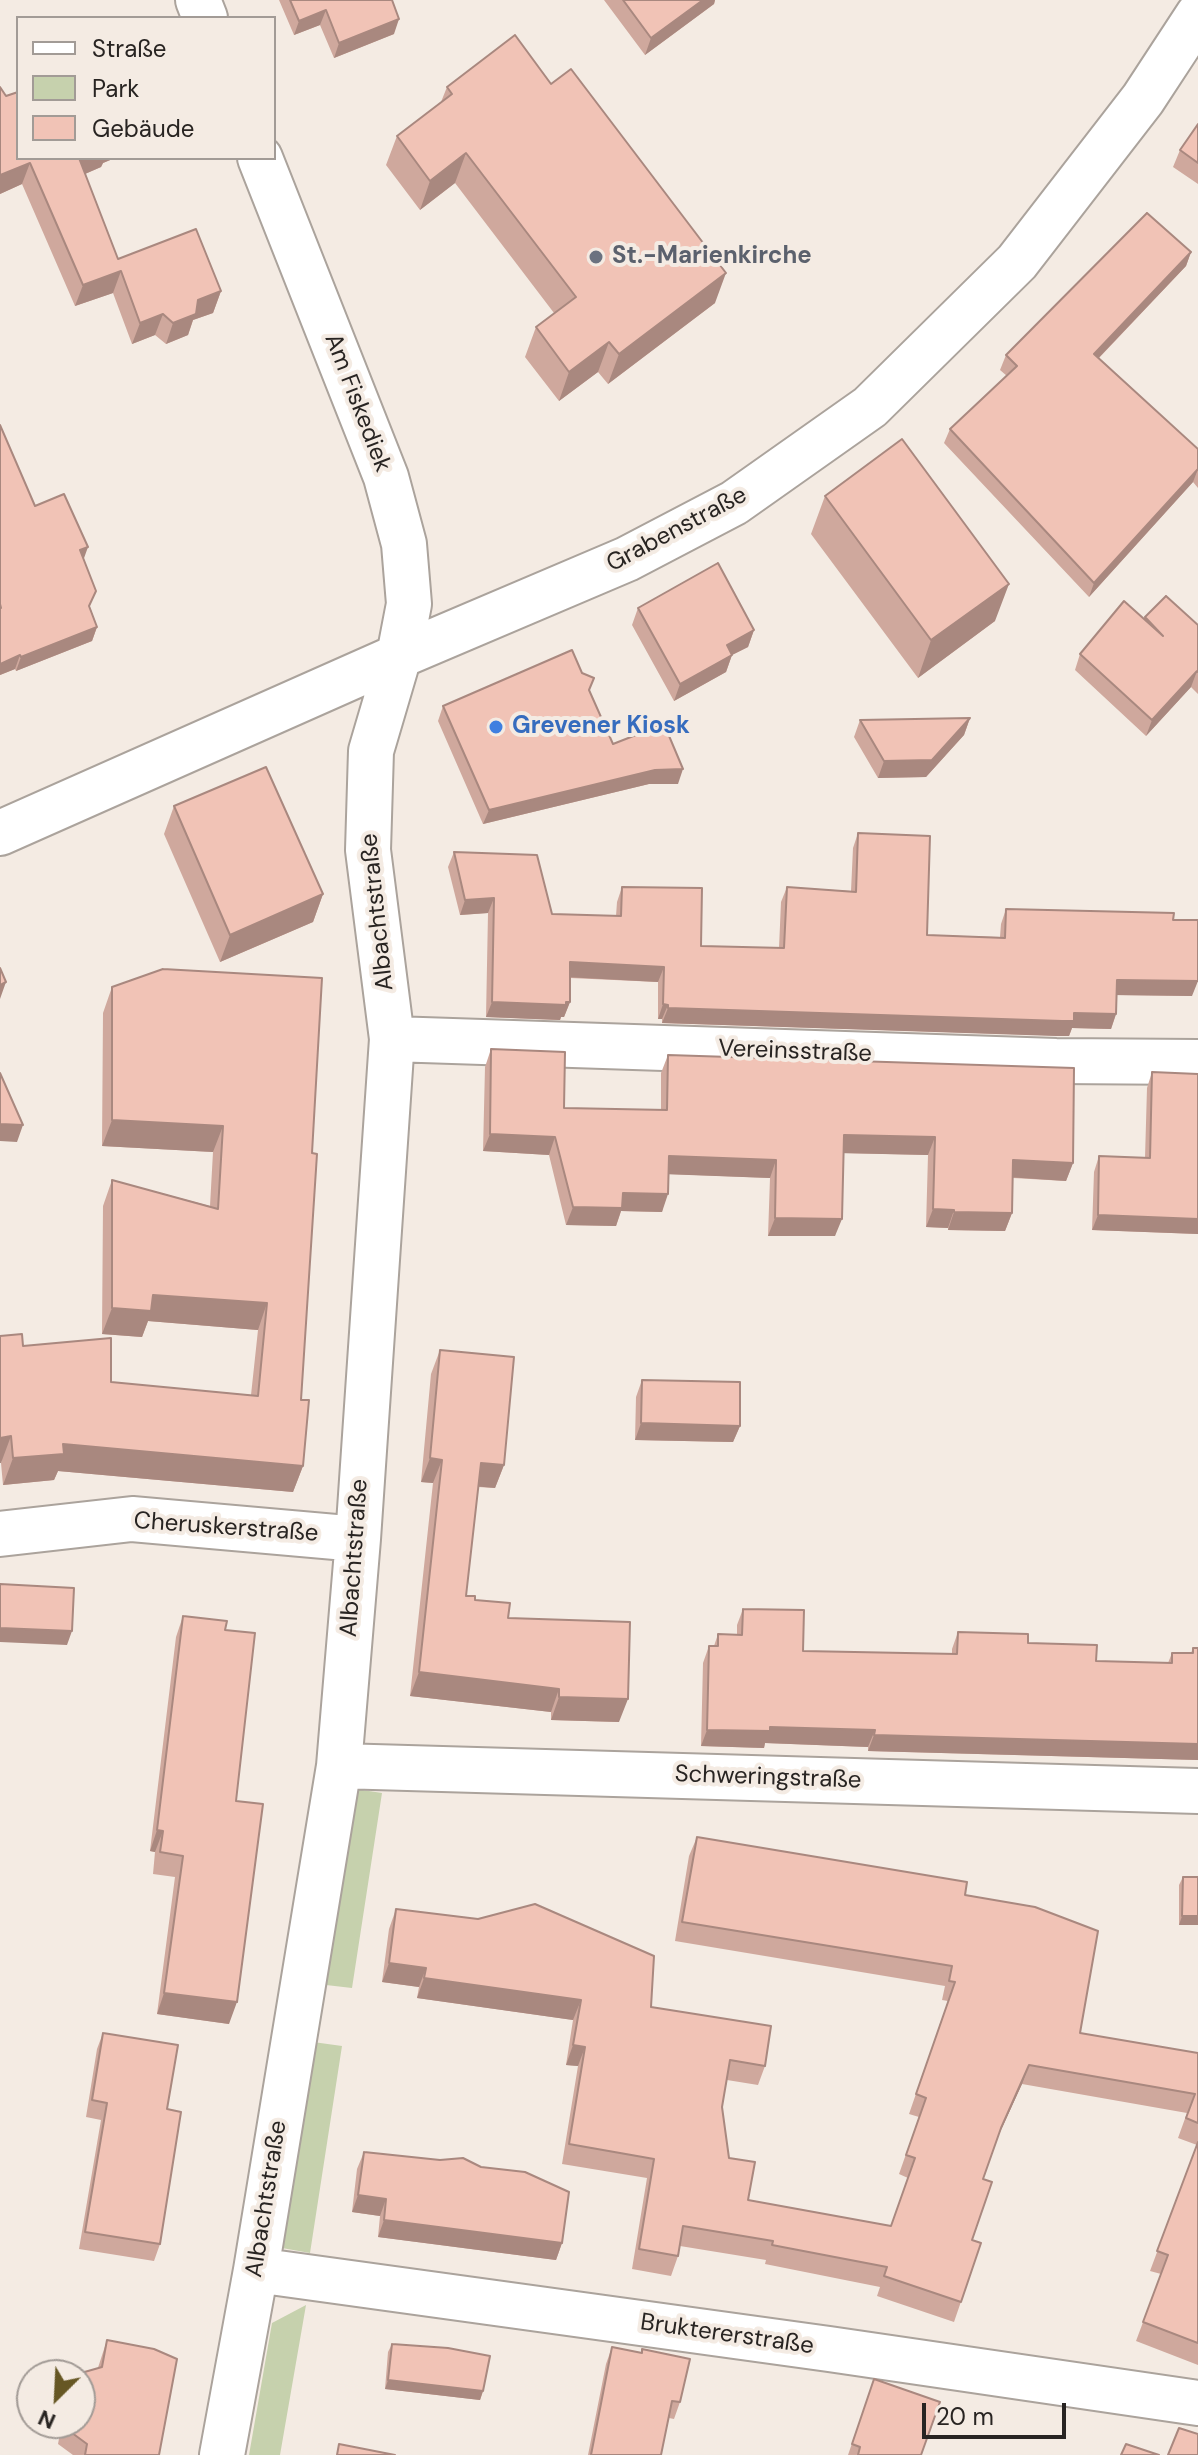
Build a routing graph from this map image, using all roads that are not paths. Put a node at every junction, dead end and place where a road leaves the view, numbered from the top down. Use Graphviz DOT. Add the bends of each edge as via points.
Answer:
graph roads {
  1 [pos="1198,15"];
  2 [pos="261,160"];
  3 [pos="399,656"];
  4 [pos="0,833"];
  5 [pos="392,1039"];
  6 [pos="1198,1062"];
  7 [pos="0,1534"];
  8 [pos="358,1539"];
  9 [pos="339,1766"];
  10 [pos="1198,1791"];
  11 [pos="256,2270"];
  12 [pos="1198,2403"];
  13 [pos="222,2455"];
  1 -- 3 [label="street, Grabenstraße" via="1143,99 1017,262 870,407 734,503 627,559"];
  2 -- 3 [label="street, Am Fiskediek" via="386,477 404,544 409,604"];
  3 -- 4 [label="street, Grabenstraße"];
  3 -- 5 [label="street, Albachtstraße" via="371,751 368,850"];
  5 -- 6 [label="street, Vereinsstraße"];
  5 -- 8 [label="street, Albachtstraße"];
  7 -- 8 [label="street, Cheruskerstraße" via="132,1519"];
  8 -- 9 [label="street, Albachtstraße"];
  9 -- 10 [label="street, Schweringstraße"];
  9 -- 11 [label="street, Albachtstraße"];
  11 -- 12 [label="street, Bruktererstraße"];
  11 -- 13 [label="street, Albachtstraße"];
}
